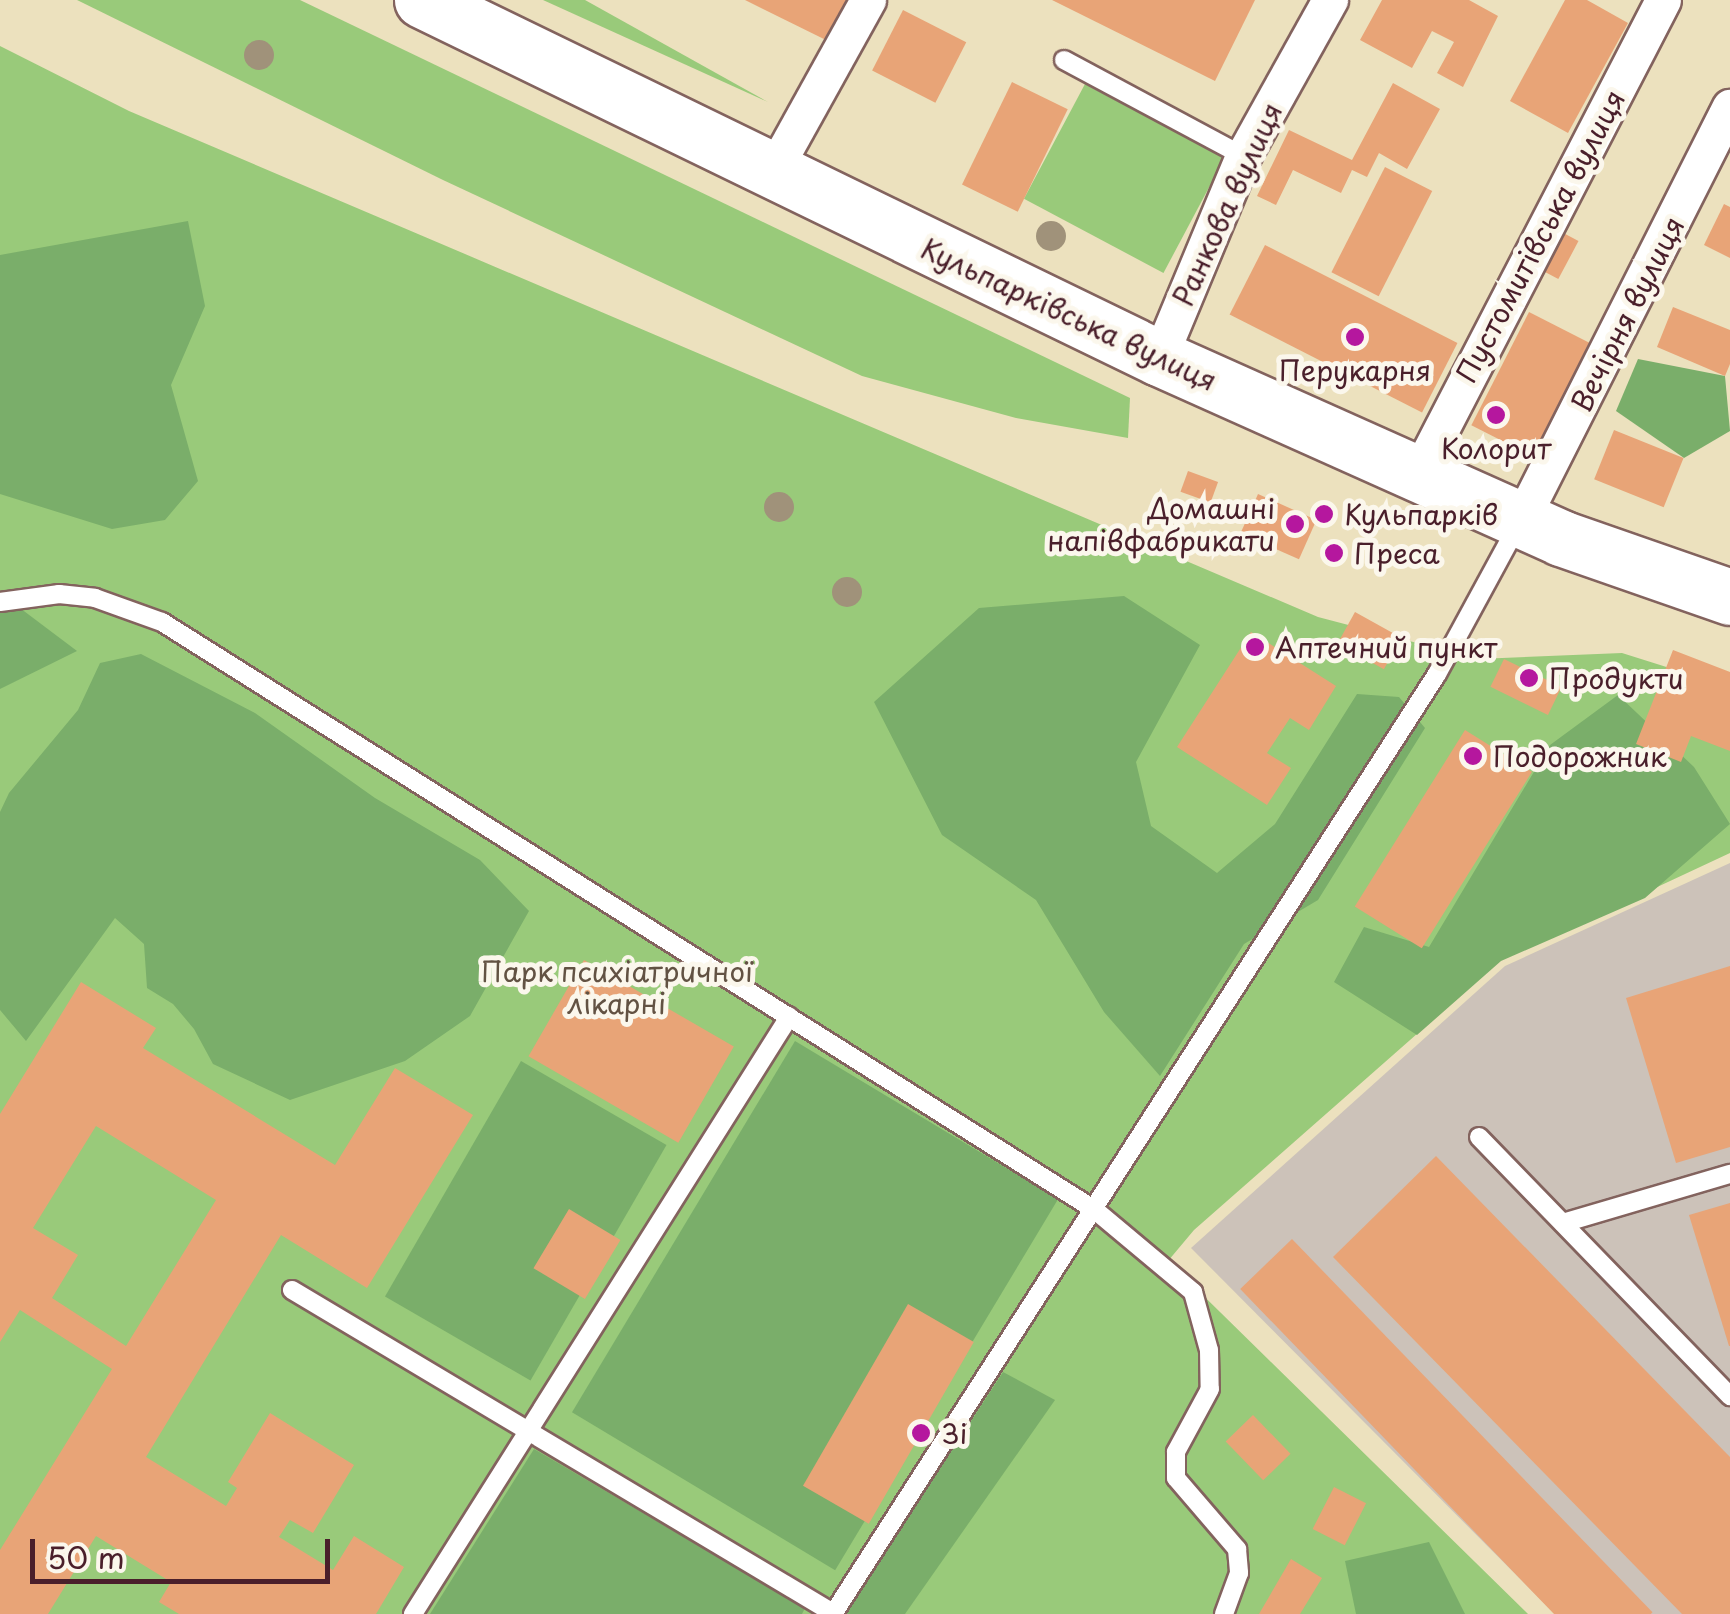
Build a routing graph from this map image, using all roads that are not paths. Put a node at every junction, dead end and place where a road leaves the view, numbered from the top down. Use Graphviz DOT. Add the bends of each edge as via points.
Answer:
graph roads {
  1 [pos="422,0"];
  2 [pos="868,0"];
  3 [pos="1330,0"];
  4 [pos="1664,0"];
  5 [pos="1064,60"];
  6 [pos="1730,107"];
  7 [pos="1243,156"];
  8 [pos="772,173"];
  9 [pos="1159,358"];
  10 [pos="1419,472"];
  11 [pos="1521,520"];
  12 [pos="1730,597"];
  13 [pos="0,602"];
  14 [pos="789,1016"];
  15 [pos="1479,1137"];
  16 [pos="1730,1174"];
  17 [pos="1095,1210"];
  18 [pos="1563,1223"];
  19 [pos="292,1290"];
  20 [pos="1730,1396"];
  21 [pos="526,1430"];
  22 [pos="412,1614"];
  23 [pos="833,1614"];
  24 [pos="1224,1614"];
  1 -- 8 [label="main road, Кульпарківська вулиця"];
  2 -- 8 [label="street"];
  3 -- 7 [label="street, Ранкова вулиця"];
  4 -- 10 [label="street, Пустомитівська вулиця"];
  5 -- 7 [label="lane"];
  6 -- 11 [label="street, Вечірня вулиця"];
  7 -- 9 [label="street, Ранкова вулиця"];
  8 -- 9 [label="main road, Кульпарківська вулиця"];
  9 -- 10 [label="main road, Кульпарківська вулиця"];
  10 -- 11 [label="main road, Кульпарківська вулиця"];
  11 -- 12 [label="main road, Кульпарківська вулиця"];
  11 -- 17 [label="lane" via="1436,674"];
  13 -- 14 [label="lane" via="41,595 95,598 162,622"];
  14 -- 17 [label="lane"];
  14 -- 21 [label="lane"];
  15 -- 18 [label="lane"];
  16 -- 18 [label="lane"];
  17 -- 23 [label="lane"];
  17 -- 24 [label="lane" via="1193,1292 1209,1350 1210,1389 1176,1452 1176,1478 1237,1549 1240,1574"];
  18 -- 20 [label="lane"];
  19 -- 21 [label="lane"];
  21 -- 22 [label="lane"];
  21 -- 23 [label="lane"];
}
